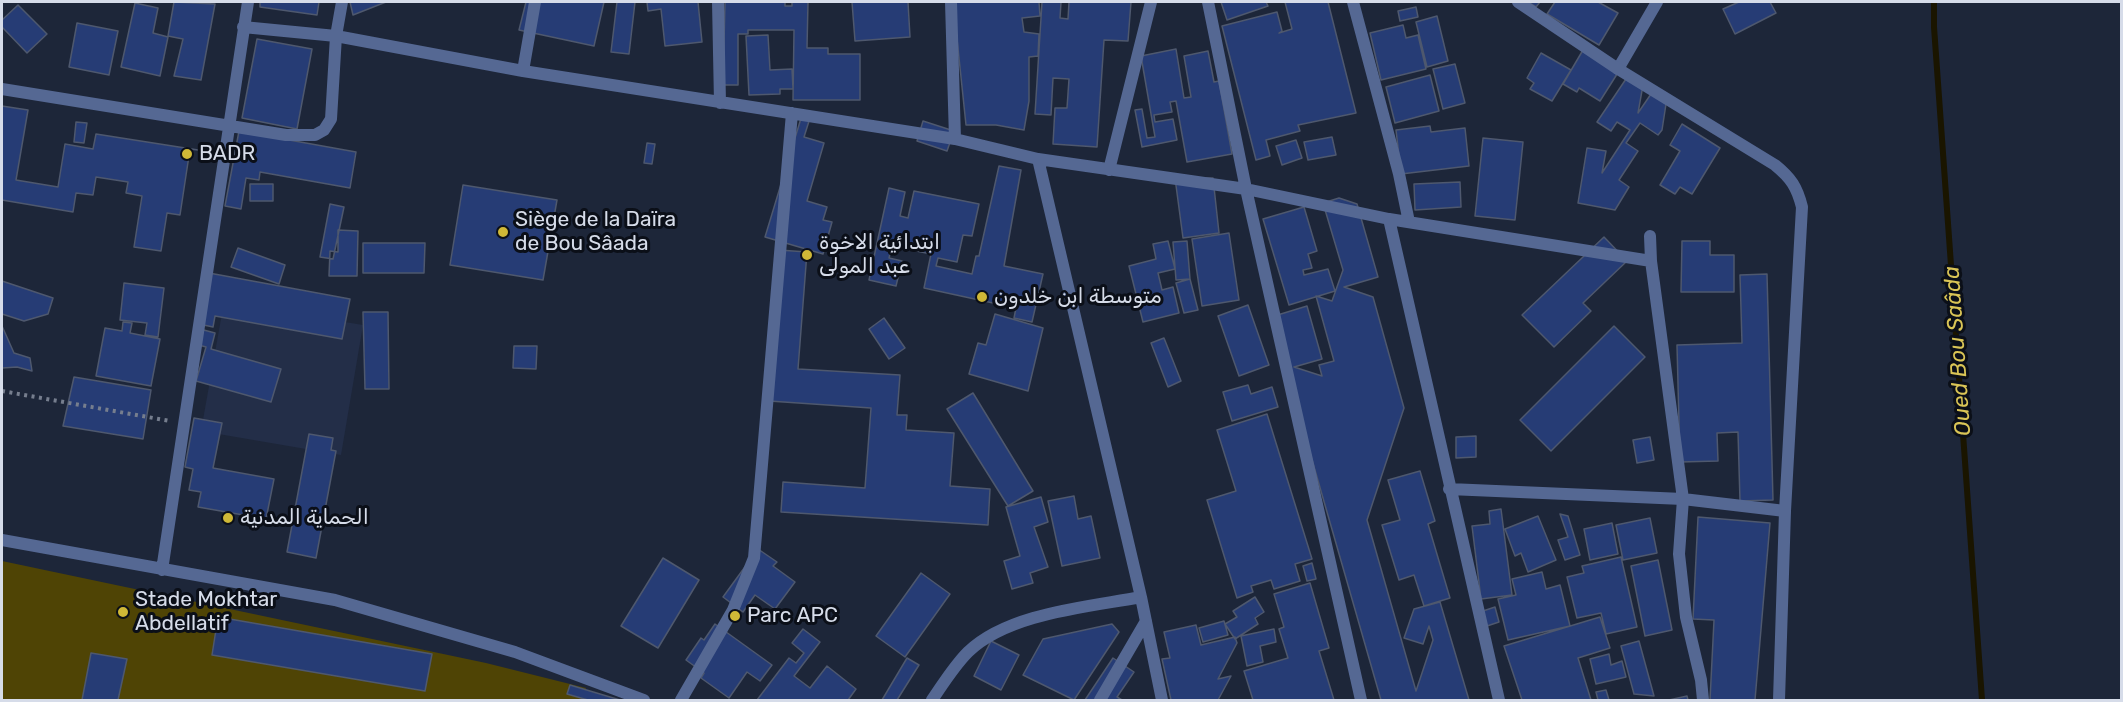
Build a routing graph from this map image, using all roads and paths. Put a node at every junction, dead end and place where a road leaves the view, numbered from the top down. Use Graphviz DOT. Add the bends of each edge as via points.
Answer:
graph roads {
  1 [pos="248,2"];
  2 [pos="342,2"];
  3 [pos="535,2"];
  4 [pos="718,2"];
  5 [pos="951,2"];
  6 [pos="1151,2"];
  7 [pos="1208,2"];
  8 [pos="1353,2"];
  9 [pos="1518,2"];
  10 [pos="1657,2"];
  11 [pos="243,27"];
  12 [pos="336,36"];
  13 [pos="1618,69"];
  14 [pos="523,71"];
  15 [pos="2,89"];
  16 [pos="720,103"];
  17 [pos="792,113"];
  18 [pos="231,126"];
  19 [pos="956,139"];
  20 [pos="1038,159"];
  21 [pos="1109,170"];
  22 [pos="1246,189"];
  23 [pos="1389,219"];
  24 [pos="1409,222"];
  25 [pos="1650,236"];
  26 [pos="1650,261"];
  27 [pos="2,391"];
  28 [pos="182,423"];
  29 [pos="1449,489"];
  30 [pos="1683,499"];
  31 [pos="1785,511"];
  32 [pos="2,540"];
  33 [pos="162,570"];
  34 [pos="1141,597"];
  35 [pos="1146,621"];
  36 [pos="644,700"];
  37 [pos="681,700"];
  38 [pos="932,700"];
  39 [pos="1100,700"];
  40 [pos="1162,700"];
  41 [pos="1361,700"];
  42 [pos="1499,700"];
  43 [pos="1703,700"];
  44 [pos="1779,700"];
  1 -- 11 [label="street"];
  2 -- 12 [label="street"];
  3 -- 14 [label="street"];
  4 -- 16 [label="street"];
  5 -- 19 [label="street"];
  6 -- 21 [label="street"];
  7 -- 22 [label="street"];
  8 -- 24 [label="street"];
  9 -- 13 [label="street"];
  10 -- 13 [label="street"];
  11 -- 12 [label="street"];
  11 -- 18 [label="street"];
  12 -- 14 [label="street"];
  12 -- 18 [label="street" via="333,111 324,130 298,136"];
  13 -- 31 [label="street" via="1775,165 1791,177 1798,192 1802,207"];
  14 -- 16 [label="street"];
  15 -- 18 [label="street"];
  16 -- 17 [label="street"];
  17 -- 19 [label="street"];
  17 -- 37 [label="street" via="754,558 733,610"];
  18 -- 28 [label="street"];
  19 -- 20 [label="street"];
  20 -- 21 [label="street"];
  20 -- 34 [label="street"];
  21 -- 22 [label="street"];
  22 -- 23 [label="street"];
  22 -- 41 [label="street"];
  23 -- 24 [label="street"];
  23 -- 29 [label="street"];
  24 -- 26 [label="street"];
  25 -- 26 [label="street"];
  26 -- 30 [label="street"];
  27 -- 28 [label="path"];
  28 -- 33 [label="street"];
  29 -- 30 [label="street"];
  29 -- 42 [label="street"];
  30 -- 31 [label="street"];
  30 -- 43 [label="street" via="1679,554 1686,617"];
  31 -- 44 [label="street"];
  32 -- 33 [label="street"];
  33 -- 36 [label="street" via="335,600 515,652"];
  34 -- 35 [label="street"];
  34 -- 38 [label="street" via="1059,612 1004,628 968,652"];
  35 -- 39 [label="street"];
  35 -- 40 [label="street"];
}
